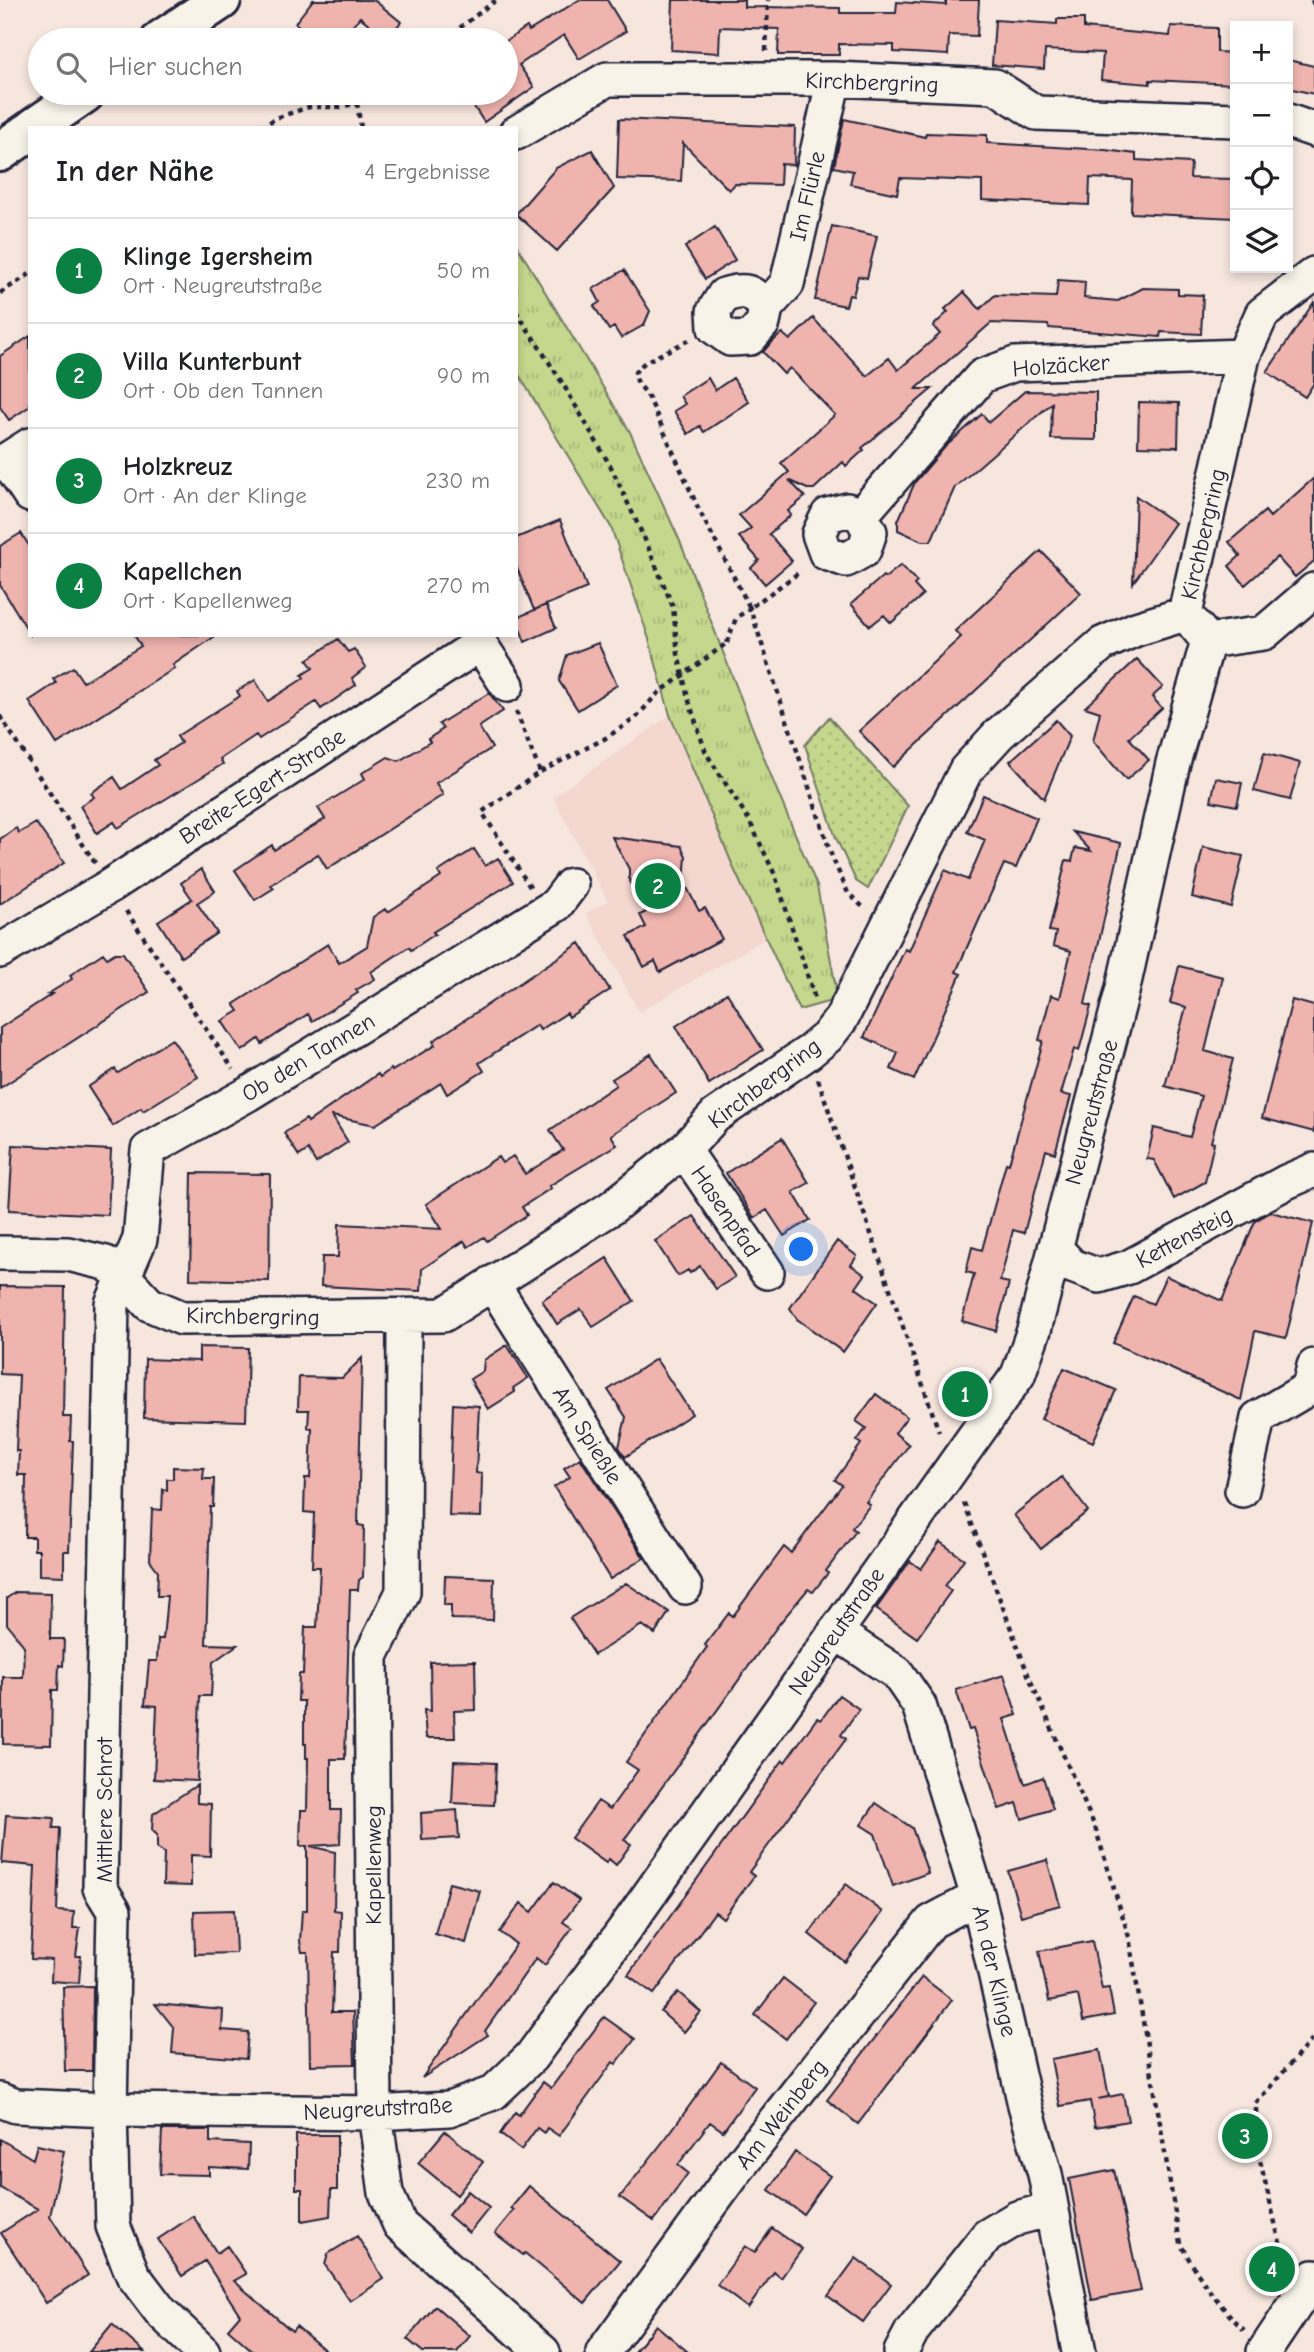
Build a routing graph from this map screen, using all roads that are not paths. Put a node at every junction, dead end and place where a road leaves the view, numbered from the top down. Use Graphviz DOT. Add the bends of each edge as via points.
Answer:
graph roads {
  1 [pos="221,0"];
  2 [pos="180,28"];
  3 [pos="834,79"];
  4 [pos="68,105"];
  5 [pos="1230,120"];
  6 [pos="1293,123"];
  7 [pos="37,126"];
  8 [pos="1314,130"];
  9 [pos="28,132"];
  10 [pos="518,132"];
  11 [pos="0,152"];
  12 [pos="1314,274"];
  13 [pos="715,328"];
  14 [pos="1243,356"];
  15 [pos="12,456"];
  16 [pos="28,491"];
  17 [pos="826,553"];
  18 [pos="1314,590"];
  19 [pos="1185,614"];
  20 [pos="1208,641"];
  21 [pos="507,685"];
  22 [pos="571,885"];
  23 [pos="0,951"];
  24 [pos="684,1150"];
  25 [pos="1314,1170"];
  26 [pos="1055,1248"];
  27 [pos="0,1253"];
  28 [pos="767,1272"];
  29 [pos="123,1276"];
  30 [pos="492,1283"];
  31 [pos="404,1317"];
  32 [pos="1314,1366"];
  33 [pos="1242,1490"];
  34 [pos="685,1587"];
  35 [pos="835,1632"];
  36 [pos="978,1897"];
  37 [pos="0,2100"];
  38 [pos="110,2110"];
  39 [pos="375,2113"];
  40 [pos="1052,2209"];
  41 [pos="1314,2277"];
  42 [pos="1266,2349"];
  43 [pos="203,2352"];
  44 [pos="543,2352"];
  45 [pos="603,2352"];
  46 [pos="901,2352"];
  47 [pos="1079,2352"];
  1 -- 2 [label="main road"];
  3 -- 5 [label="street, Kirchbergring" via="995,86 1035,113"];
  3 -- 10 [label="street, Kirchbergring" via="607,79"];
  3 -- 13 [label="street, Im Flürle" via="787,284 766,307 764,323 750,338 730,339"];
  4 -- 7 [label="main road"];
  6 -- 8 [label="street"];
  9 -- 11 [label="main road"];
  12 -- 14 [label="street, Kirchbergring" via="1262,314"];
  14 -- 17 [label="street, Holzäcker" via="1015,364 982,376 861,515 870,532 864,550 846,560"];
  14 -- 19 [label="street, Kirchbergring"];
  15 -- 16 [label="street"];
  18 -- 20 [label="street" via="1264,633"];
  19 -- 20 [label="street"];
  19 -- 24 [label="street, Kirchbergring" via="1102,644 999,734 966,770 841,1019 818,1044 715,1116"];
  20 -- 26 [label="street, Neugreutstraße" via="1173,762 1123,988"];
  21 -- 23 [label="street, Breite-Egert-Straße" via="480,644 110,886"];
  22 -- 29 [label="street, Ob den Tannen" via="545,912 148,1150 141,1239"];
  24 -- 28 [label="street, Hasenpfad"];
  24 -- 30 [label="street, Kirchbergring" via="611,1209"];
  25 -- 26 [label="street, Kettensteig" via="1129,1268 1099,1276 1072,1266"];
  26 -- 35 [label="street, Neugreutstraße" via="1018,1375"];
  27 -- 29 [label="street, Kirchbergring" via="68,1254 106,1263"];
  29 -- 31 [label="street, Kirchbergring" via="149,1304 182,1318"];
  29 -- 38 [label="street, Mittlere Schrot" via="112,1304 100,1888 114,1911"];
  30 -- 31 [label="street, Kirchbergring" via="443,1315"];
  30 -- 34 [label="street, Am Spießle"];
  31 -- 39 [label="street, Kapellenweg" via="404,1592 371,1656"];
  32 -- 33 [label="street" via="1309,1388 1258,1418"];
  35 -- 36 [label="street, An der Klinge" via="897,1673 919,1705"];
  35 -- 39 [label="street, Neugreutstraße" via="531,2057 493,2093 449,2109"];
  36 -- 40 [label="street, An der Klinge"];
  36 -- 45 [label="street, Am Weinberg" via="932,1922 737,2169"];
  37 -- 38 [label="street, Neugreutstraße" via="16,2106"];
  38 -- 39 [label="street, Neugreutstraße"];
  38 -- 43 [label="street, Mittlere Schrot" via="113,2226 133,2275 161,2312"];
  39 -- 44 [label="street, Kapellenweg" via="386,2193 400,2225"];
  40 -- 46 [label="street" via="1017,2218 987,2236 912,2331"];
  40 -- 47 [label="street, An der Klinge"];
  41 -- 42 [label="street"];
}
